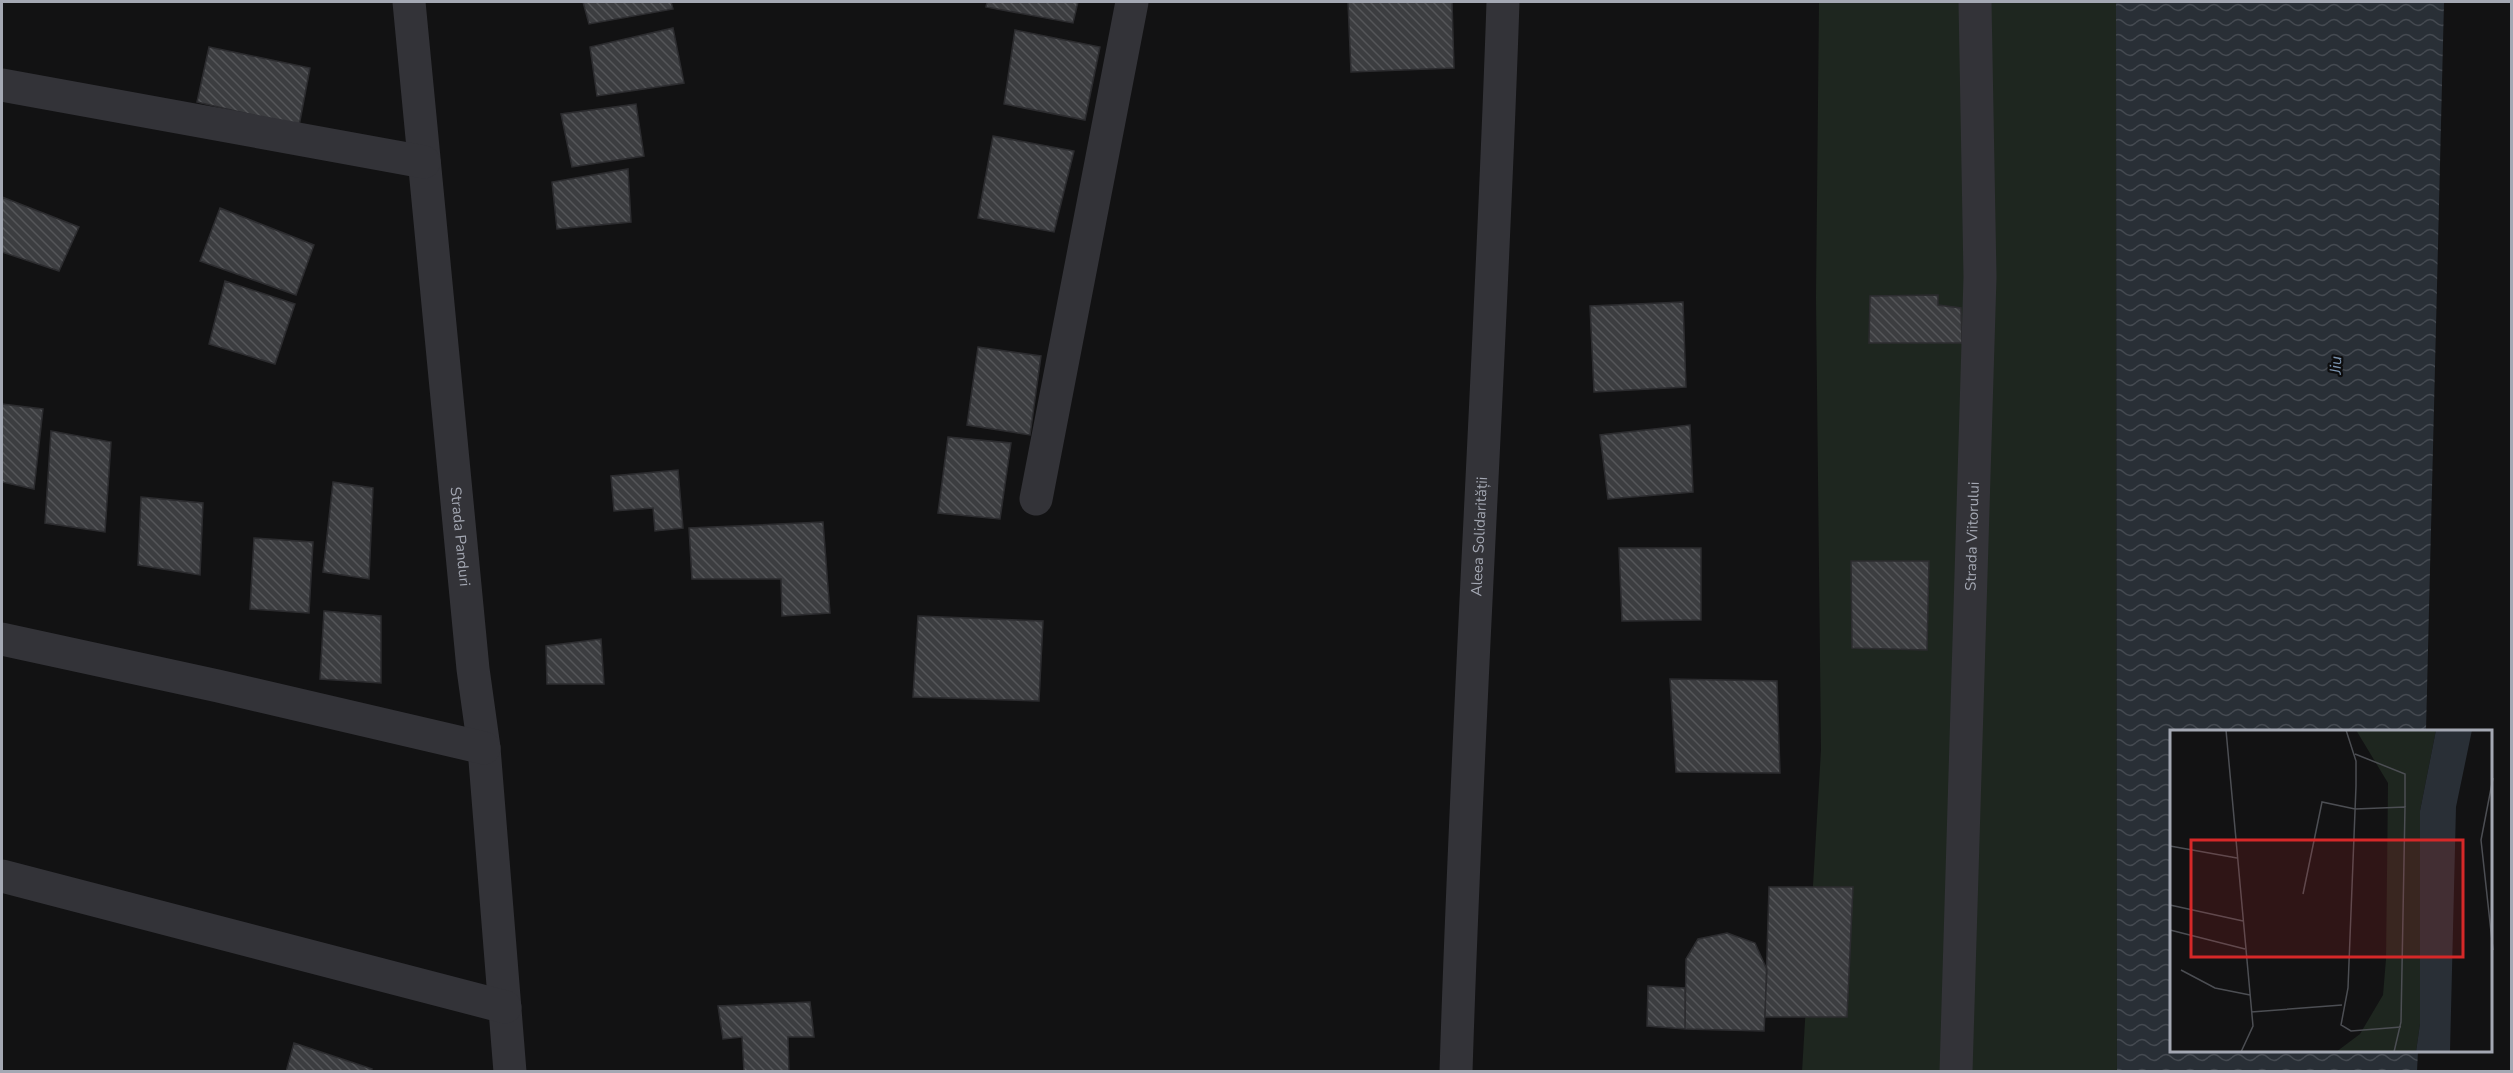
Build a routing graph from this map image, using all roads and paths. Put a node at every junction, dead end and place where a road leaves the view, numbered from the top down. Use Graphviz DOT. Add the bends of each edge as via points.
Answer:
graph roads {
  1 [pos="409,2"];
  2 [pos="1132,2"];
  3 [pos="1503,2"];
  4 [pos="1975,2"];
  5 [pos="2,85"];
  6 [pos="424,162"];
  7 [pos="1036,499"];
  8 [pos="2,639"];
  9 [pos="484,748"];
  10 [pos="2,876"];
  11 [pos="505,1007"];
  12 [pos="510,1071"];
  13 [pos="1456,1071"];
  14 [pos="1956,1071"];
  1 -- 6 [label="street, Strada Panduri"];
  2 -- 7 [label="street"];
  3 -- 13 [label="street, Aleea Solidarității"];
  4 -- 14 [label="street, Strada Viitorului" via="1980,277"];
  5 -- 6 [label="street"];
  6 -- 9 [label="street, Strada Panduri"];
  8 -- 9 [label="street"];
  9 -- 11 [label="street, Strada Panduri"];
  10 -- 11 [label="street"];
  11 -- 12 [label="street, Strada Panduri"];
}
